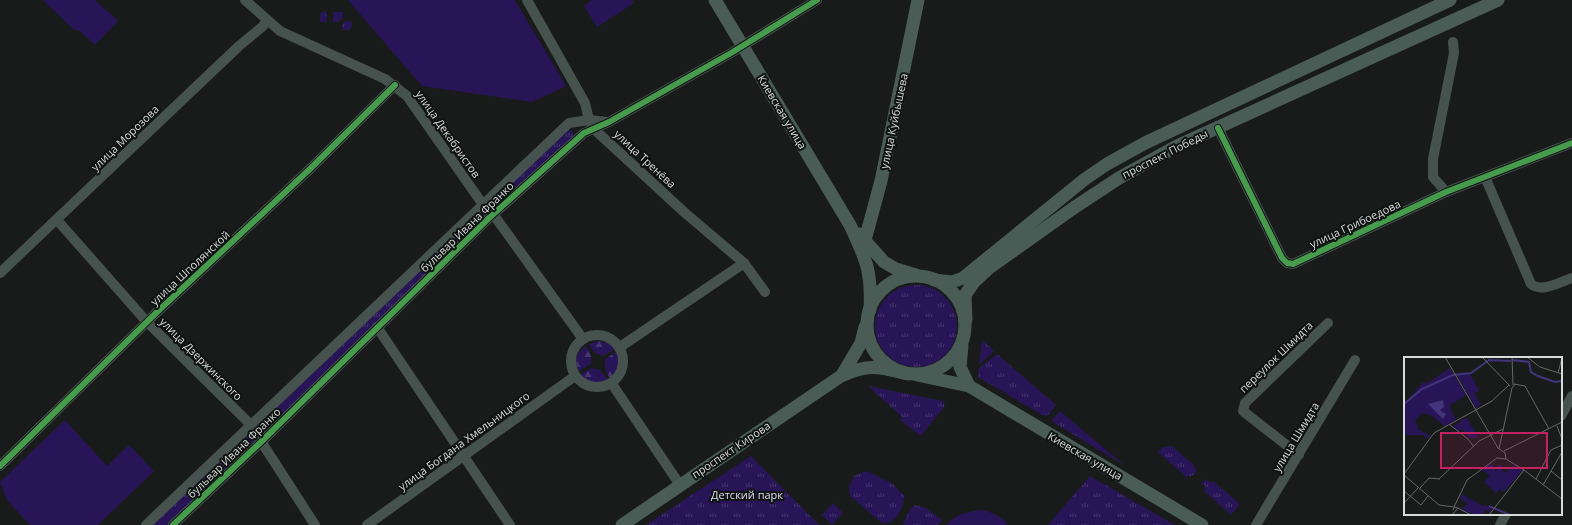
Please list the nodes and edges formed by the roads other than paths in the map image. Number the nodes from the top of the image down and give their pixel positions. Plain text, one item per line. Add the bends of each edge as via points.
1 (245, 0) edge
2 (527, 0) edge
3 (715, 0) edge
4 (817, 0) edge
5 (918, 0) edge
6 (1450, 0) edge
7 (1498, 0) edge
8 (267, 21) junction
9 (1399, 24) junction
10 (1408, 40) junction
11 (1453, 42) dead end
12 (743, 46) junction
13 (395, 86) junction
14 (591, 124) junction
15 (1218, 128) junction
16 (1572, 143) edge
17 (1485, 177) junction
18 (1446, 192) junction
19 (483, 204) junction
20 (493, 215) junction
21 (57, 220) junction
22 (850, 225) junction
23 (865, 240) junction
24 (744, 263) junction
25 (0, 273) edge
26 (928, 278) junction
27 (1572, 278) edge
28 (765, 292) dead end
29 (869, 312) junction
30 (966, 320) junction
31 (147, 322) junction
32 (1328, 323) dead end
33 (377, 327) junction
34 (583, 339) junction
35 (962, 344) junction
36 (620, 347) junction
37 (1355, 360) dead end
38 (912, 374) junction
39 (575, 376) junction
40 (841, 376) junction
41 (612, 384) junction
42 (969, 386) junction
43 (1572, 396) edge
44 (1562, 414) edge
45 (250, 426) junction
46 (261, 442) junction
47 (1299, 455) junction
48 (463, 456) junction
49 (0, 466) edge
50 (680, 485) junction
51 (1505, 515) edge
52 (146, 525) edge
53 (173, 525) edge
54 (315, 525) edge
55 (367, 525) edge
56 (510, 525) edge
57 (622, 525) edge
58 (1202, 525) edge
59 (1256, 525) edge
60 (1500, 525) edge

1 - 8 street, улица Декабристов
2 - 14 street via 585,103
3 - 12 main road, Киевская улица
4 - 12 street, бульвар Ивана Франко
5 - 23 main road, улица Куйбышева via 879,187
6 - 9 main road, проспект Победы
7 - 10 main road, проспект Победы
8 - 13 street, улица Декабристов via 280,31 385,79
8 - 21 street, улица Морозова
9 - 10 main road
9 - 26 main road, проспект Победы via 1145,143 1107,164 963,278 952,282
10 - 15 main road, проспект Победы
11 - 18 street via 1454,53 1433,176
12 - 14 street, бульвар Ивана Франко via 609,122
12 - 22 main road, Киевская улица
13 - 19 street, улица Декабристов via 407,96
13 - 31 street, улица Шполянской
14 - 19 street, бульвар Ивана Франко via 569,123
14 - 20 street, бульвар Ивана Франко
14 - 24 street, улица Тренёва via 684,212
15 - 18 street, улица Грибоедова via 1282,258 1287,263 1293,264
15 - 30 main road, проспект Победы via 1177,146 1119,178 989,268 965,295
16 - 17 street, улица Грибоедова
17 - 18 street, улица Грибоедова
17 - 27 street via 1530,284 1535,288 1544,288
19 - 20 street, улица Декабристов
19 - 45 street, бульвар Ивана Франко
20 - 33 street, бульвар Ивана Франко
20 - 34 street, улица Декабристов
21 - 25 street, улица Морозова
21 - 31 street, улица Дзержинского
22 - 23 main road, Киевская улица
22 - 29 main road, Киевская улица via 866,261 871,287
23 - 26 main road, Киевская улица via 884,262 896,269
24 - 28 street, улица Тренёва
24 - 36 street
26 - 29 main road via 912,276 895,280 878,294
26 - 30 main road via 947,288 958,298
29 - 38 main road via 867,328 873,350 888,366
29 - 40 main road via 861,343
30 - 35 main road
31 - 45 street, улица Дзержинского
31 - 49 street, улица Шполянской
32 - 47 street, переулок Шмидта via 1244,403 1243,411
33 - 46 street, бульвар Ивана Франко
33 - 48 street
34 - 36 street via 603,335 613,339
34 - 39 street via 571,355 571,366
35 - 38 main road via 944,366 928,373
35 - 42 main road via 960,367
36 - 41 street via 624,367
37 - 47 street, улица Шмидта
38 - 40 main road via 877,366 857,369
38 - 42 main road, Киевская улица
39 - 41 street via 582,383 592,387 602,388
39 - 48 street, улица Богдана Хмельницкого
40 - 50 main road, проспект Кирова
41 - 50 street
42 - 58 main road, Киевская улица
43 - 44 street
45 - 46 street, улица Дзержинского
45 - 52 street, бульвар Ивана Франко
46 - 53 street, бульвар Ивана Франко
46 - 54 street, улица Дзержинского
47 - 59 street, улица Шмидта
48 - 55 street, улица Богдана Хмельницкого
48 - 56 street
50 - 57 main road, проспект Кирова
51 - 60 street

